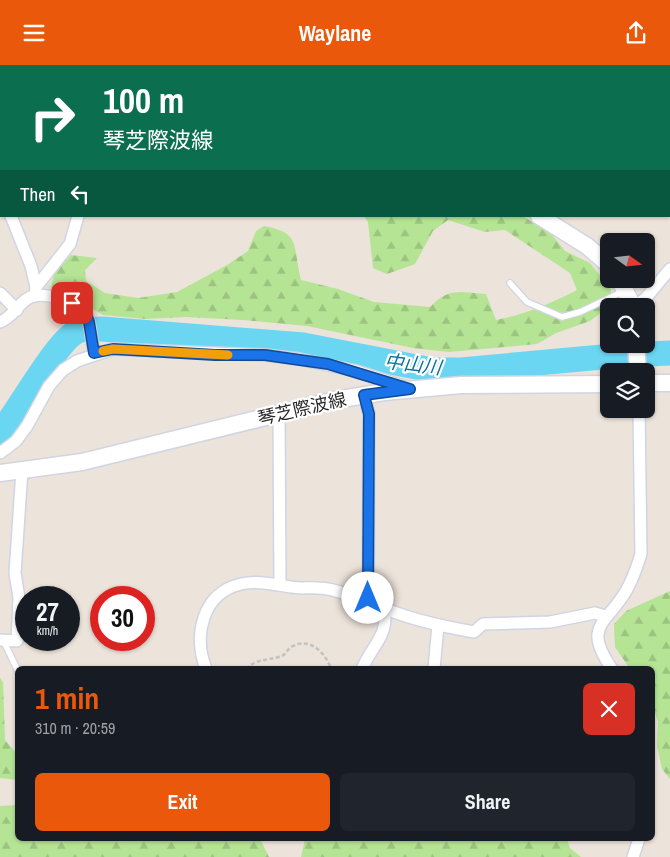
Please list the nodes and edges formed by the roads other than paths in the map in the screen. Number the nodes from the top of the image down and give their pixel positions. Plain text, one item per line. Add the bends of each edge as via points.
1 (11, 217) edge
2 (78, 217) edge
3 (542, 217) edge
4 (600, 257) edge
5 (670, 269) edge
6 (510, 283) dead end
7 (616, 288) edge
8 (35, 291) junction
9 (0, 293) edge
10 (646, 298) edge
11 (18, 310) junction
12 (0, 322) edge
13 (94, 353) junction
14 (655, 383) edge
15 (670, 383) edge
16 (600, 384) edge
17 (410, 389) junction
18 (364, 395) junction
19 (279, 414) junction
20 (639, 418) edge
21 (0, 453) edge
22 (22, 470) junction
23 (0, 473) edge
24 (280, 585) junction
25 (368, 598) junction
26 (383, 606) junction
27 (605, 616) junction
28 (438, 625) junction
29 (2, 640) edge
30 (15, 666) edge
31 (205, 666) edge
32 (364, 666) edge
33 (434, 666) edge
34 (610, 666) edge
35 (638, 841) edge
36 (633, 857) edge

1 - 8 street via 32,266
2 - 8 street via 70,244
3 - 4 main road
5 - 10 street
6 - 7 lane via 527,301 562,317 580,312
8 - 11 street
8 - 13 street via 84,309
9 - 11 street
11 - 12 street
13 - 17 street via 113,349 265,355 328,364
13 - 21 street via 63,370 46,391 28,426
14 - 15 main road
16 - 17 main road, 琴芝際波線 via 461,385
17 - 18 main road, 琴芝際波線
18 - 19 main road, 琴芝際波線
18 - 25 street via 369,414
19 - 22 main road, 琴芝際波線 via 82,462
19 - 24 street
20 - 27 street via 641,554 626,592
22 - 23 main road, 琴芝際波線
22 - 29 street via 15,573 19,598 17,641
24 - 25 street via 320,588
24 - 31 street via 239,584 214,601 200,630 199,645
25 - 26 street
26 - 28 street
26 - 32 street via 384,631
27 - 28 street via 595,613 550,622 483,624 474,633
27 - 34 street via 598,643
28 - 33 street
29 - 30 lane
35 - 36 street

